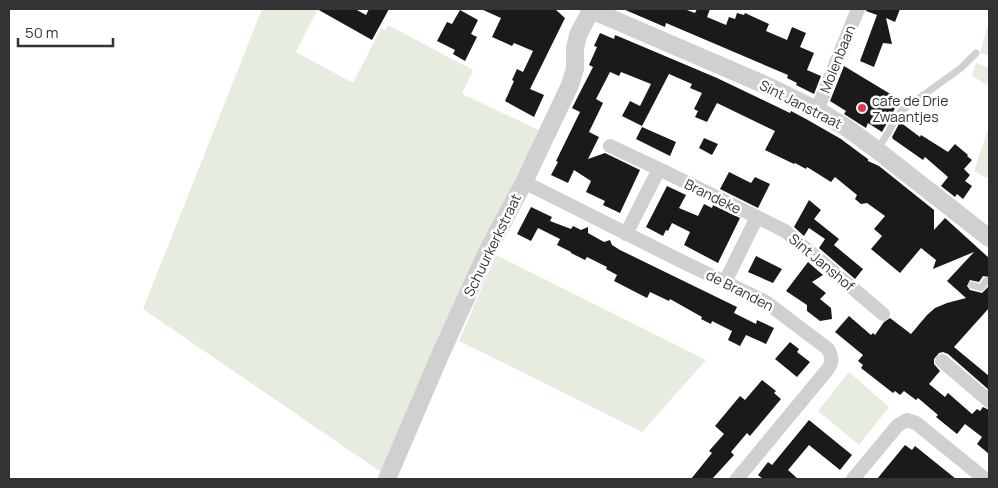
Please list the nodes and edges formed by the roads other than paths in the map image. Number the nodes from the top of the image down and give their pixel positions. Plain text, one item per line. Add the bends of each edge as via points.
1 (590, 9) edge
2 (858, 9) edge
3 (976, 53) dead end
4 (817, 110) junction
5 (610, 146) dead end
6 (877, 150) junction
7 (659, 169) junction
8 (524, 182) junction
9 (757, 217) junction
10 (626, 234) junction
11 (989, 238) edge
12 (986, 281) dead end
13 (725, 282) junction
14 (972, 285) dead end
15 (883, 314) dead end
16 (942, 361) dead end
17 (989, 401) edge
18 (386, 479) edge
19 (736, 479) edge
20 (853, 479) edge
21 (985, 479) edge

1 - 4 street, Sint Janstraat
1 - 8 street, Schuurkerkstraat via 578,35 570,86
2 - 4 street, Molenbaan
3 - 6 lane via 961,68 901,111
4 - 6 street, Sint Janstraat
5 - 7 street, Brandeke
6 - 11 street, Sint Janstraat
7 - 9 street, Brandeke
7 - 10 street
8 - 10 street, de Branden
8 - 18 street, Schuurkerkstraat via 440,353
9 - 13 street, Brandeke
9 - 15 street, Sint Janshof via 785,231
10 - 13 street, de Branden
12 - 14 lane via 980,288
13 - 19 street, de Branden via 779,310 828,349 832,356 828,369
16 - 17 street
20 - 21 street via 898,425 907,420 916,423

